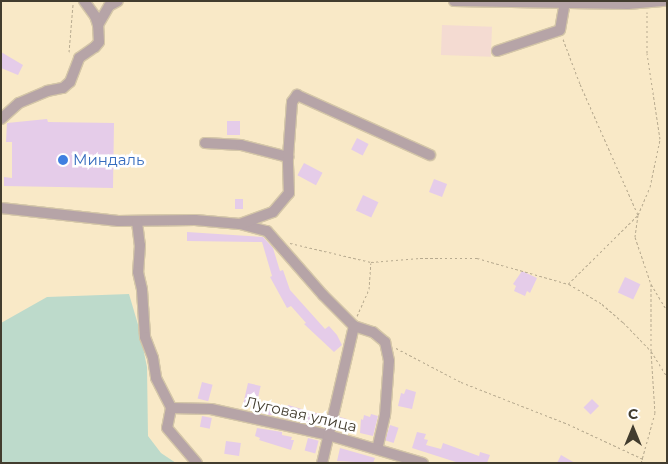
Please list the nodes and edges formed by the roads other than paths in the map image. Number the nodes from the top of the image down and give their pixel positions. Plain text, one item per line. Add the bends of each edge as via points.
1 (84, 1) edge
2 (118, 1) edge
3 (454, 1) edge
4 (665, 1) edge
5 (646, 2) edge
6 (565, 3) junction
7 (98, 25) junction
8 (497, 51) dead end
9 (1, 119) edge
10 (205, 143) dead end
11 (430, 155) dead end
12 (288, 157) junction
13 (1, 208) edge
14 (137, 222) junction
15 (240, 224) junction
16 (354, 326) junction
17 (171, 408) junction
18 (328, 434) junction
19 (377, 449) junction
20 (197, 463) edge
21 (322, 463) edge
22 (423, 463) edge

1 - 7 street
2 - 7 street via 109,6
3 - 6 street
4 - 5 street
5 - 6 street
6 - 8 street via 560,30
7 - 9 street via 99,42 79,58 70,82 63,88 19,103
10 - 12 street via 241,145
11 - 12 street via 297,95 292,102
12 - 15 street via 289,193 273,212
13 - 14 street
14 - 15 street via 195,220
14 - 17 street via 145,337 156,378
15 - 16 street via 267,231 278,240 303,273
16 - 18 street
16 - 19 street via 373,332 385,342 389,361 385,416
17 - 18 street, Луговая улица via 211,409
17 - 20 street via 167,428
18 - 19 street, Луговая улица
18 - 21 street
19 - 22 street, Луговая улица

